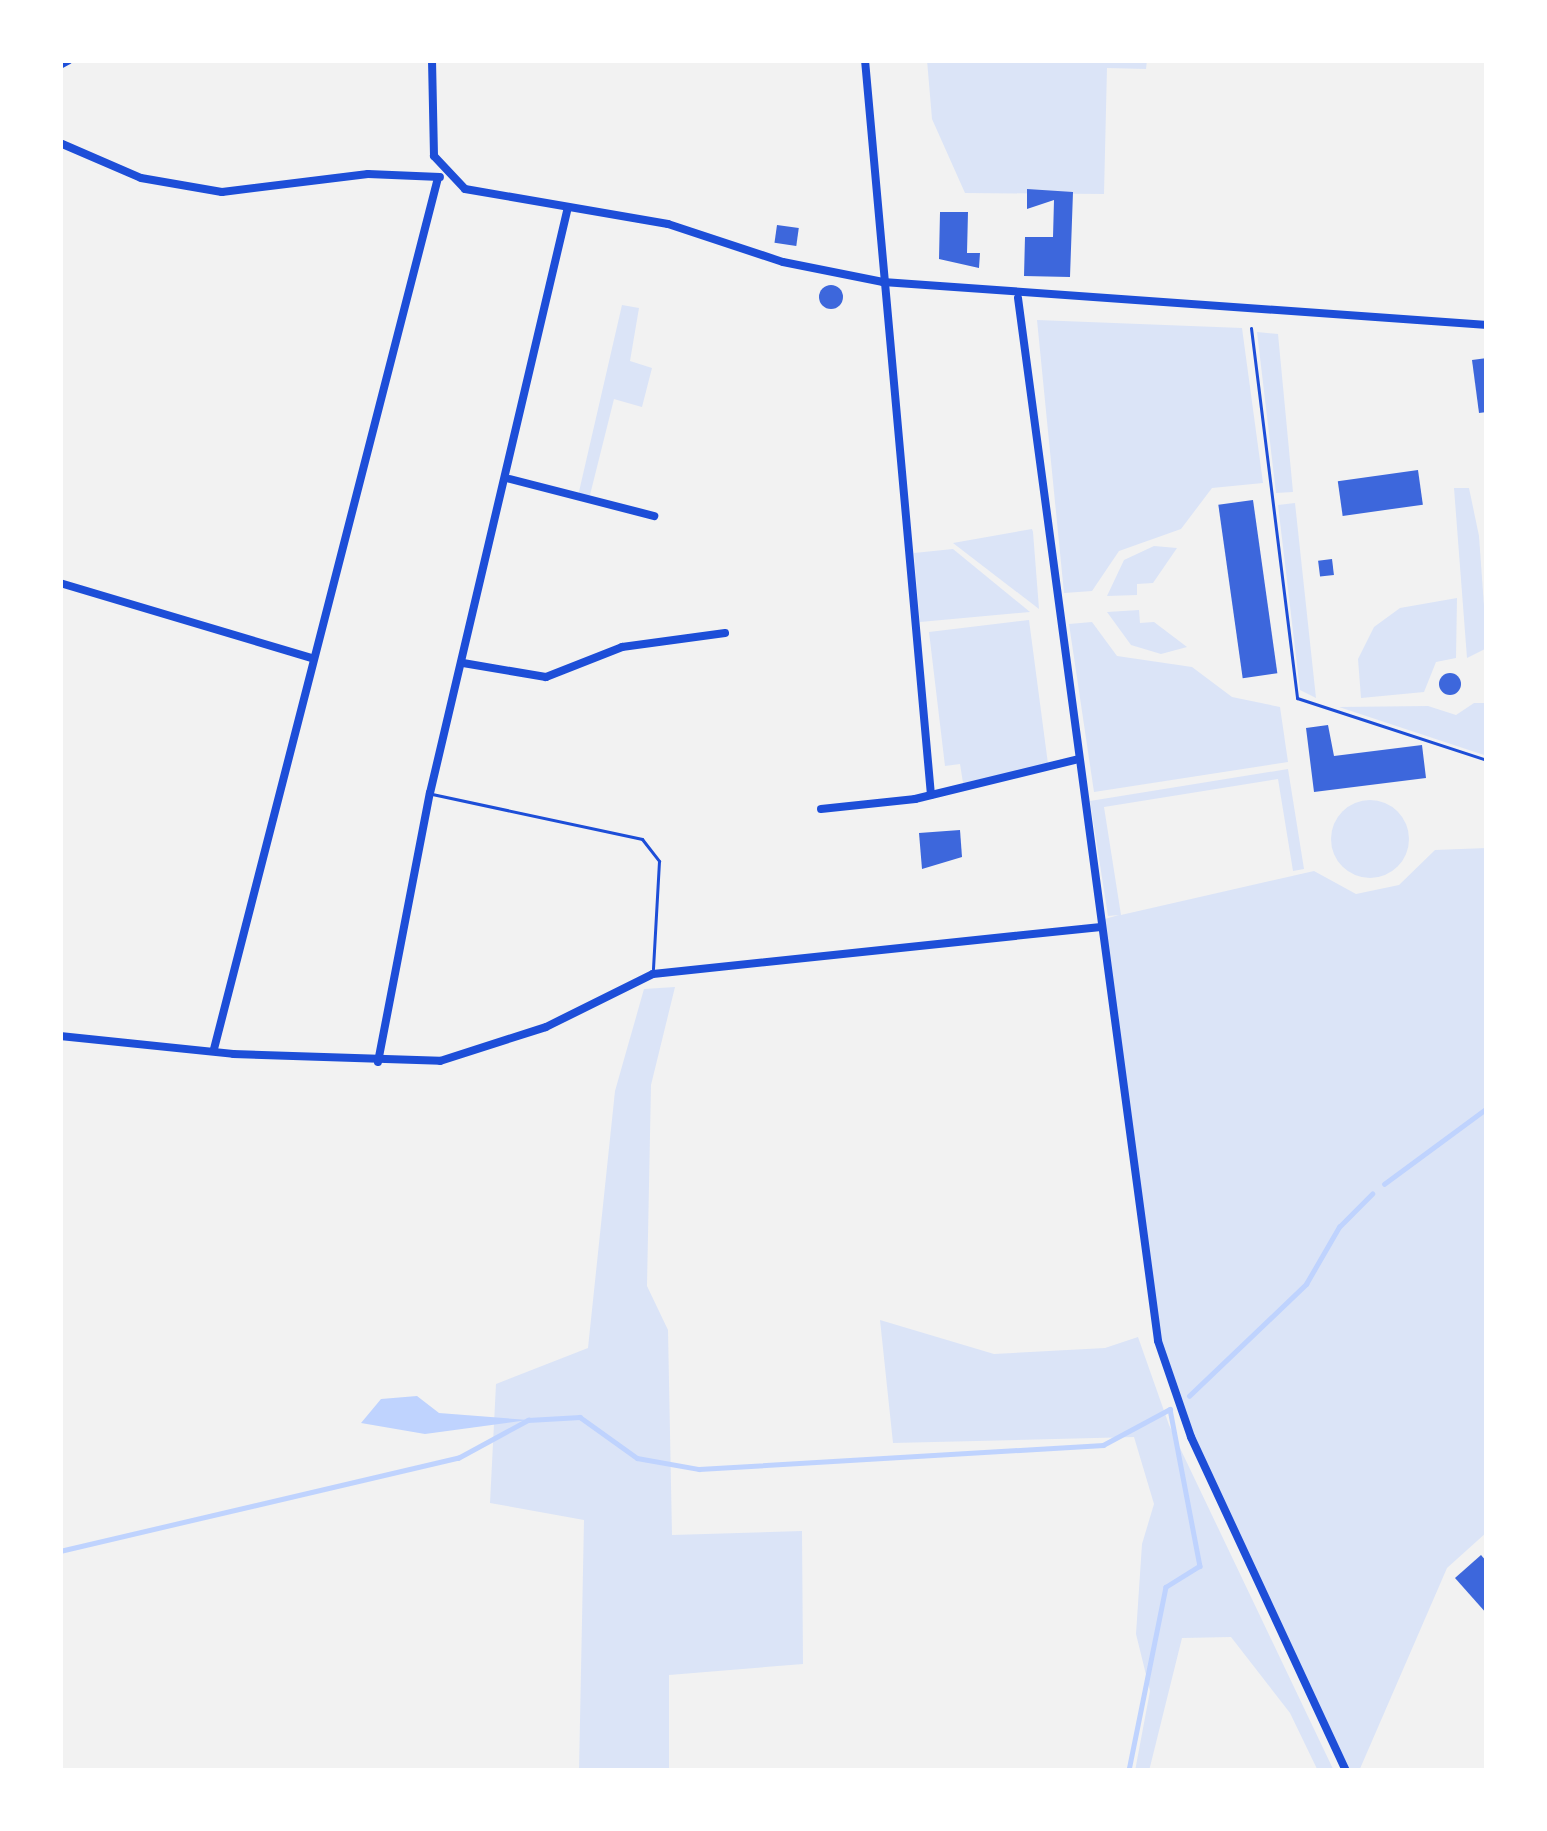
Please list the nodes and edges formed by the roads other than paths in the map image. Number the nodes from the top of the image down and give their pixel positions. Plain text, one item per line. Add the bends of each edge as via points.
1 (69, 60) edge
2 (432, 60) edge
3 (865, 60) edge
4 (60, 65) edge
5 (60, 143) edge
6 (443, 177) junction
7 (568, 207) junction
8 (884, 282) junction
9 (1018, 298) junction
10 (1487, 325) edge
11 (1252, 328) dead end
12 (510, 479) junction
13 (654, 516) dead end
14 (60, 583) edge
15 (724, 633) dead end
16 (311, 658) junction
17 (463, 664) junction
18 (1075, 760) junction
19 (1487, 760) edge
20 (430, 793) junction
21 (931, 795) junction
22 (820, 809) dead end
23 (1099, 927) junction
24 (653, 974) junction
25 (60, 1036) edge
26 (214, 1048) junction
27 (377, 1062) junction
28 (1346, 1771) edge

1 - 4 street
2 - 6 street via 431,144
3 - 8 street
5 - 6 street via 141,178 222,192 368,174
6 - 7 street via 465,190
6 - 16 street
7 - 8 street via 668,224 783,262
7 - 12 street
8 - 9 street
8 - 21 street
9 - 10 street
9 - 18 street
11 - 19 lane via 1297,698
12 - 13 street
12 - 17 street
14 - 16 street
15 - 17 street via 622,647 546,677
16 - 26 street
17 - 20 street
18 - 21 street
18 - 23 street
20 - 24 lane via 642,839 659,861
20 - 27 street
21 - 22 street
23 - 24 street
23 - 28 street via 1158,1341 1191,1437
24 - 27 street via 489,1050
25 - 26 street
26 - 27 street

